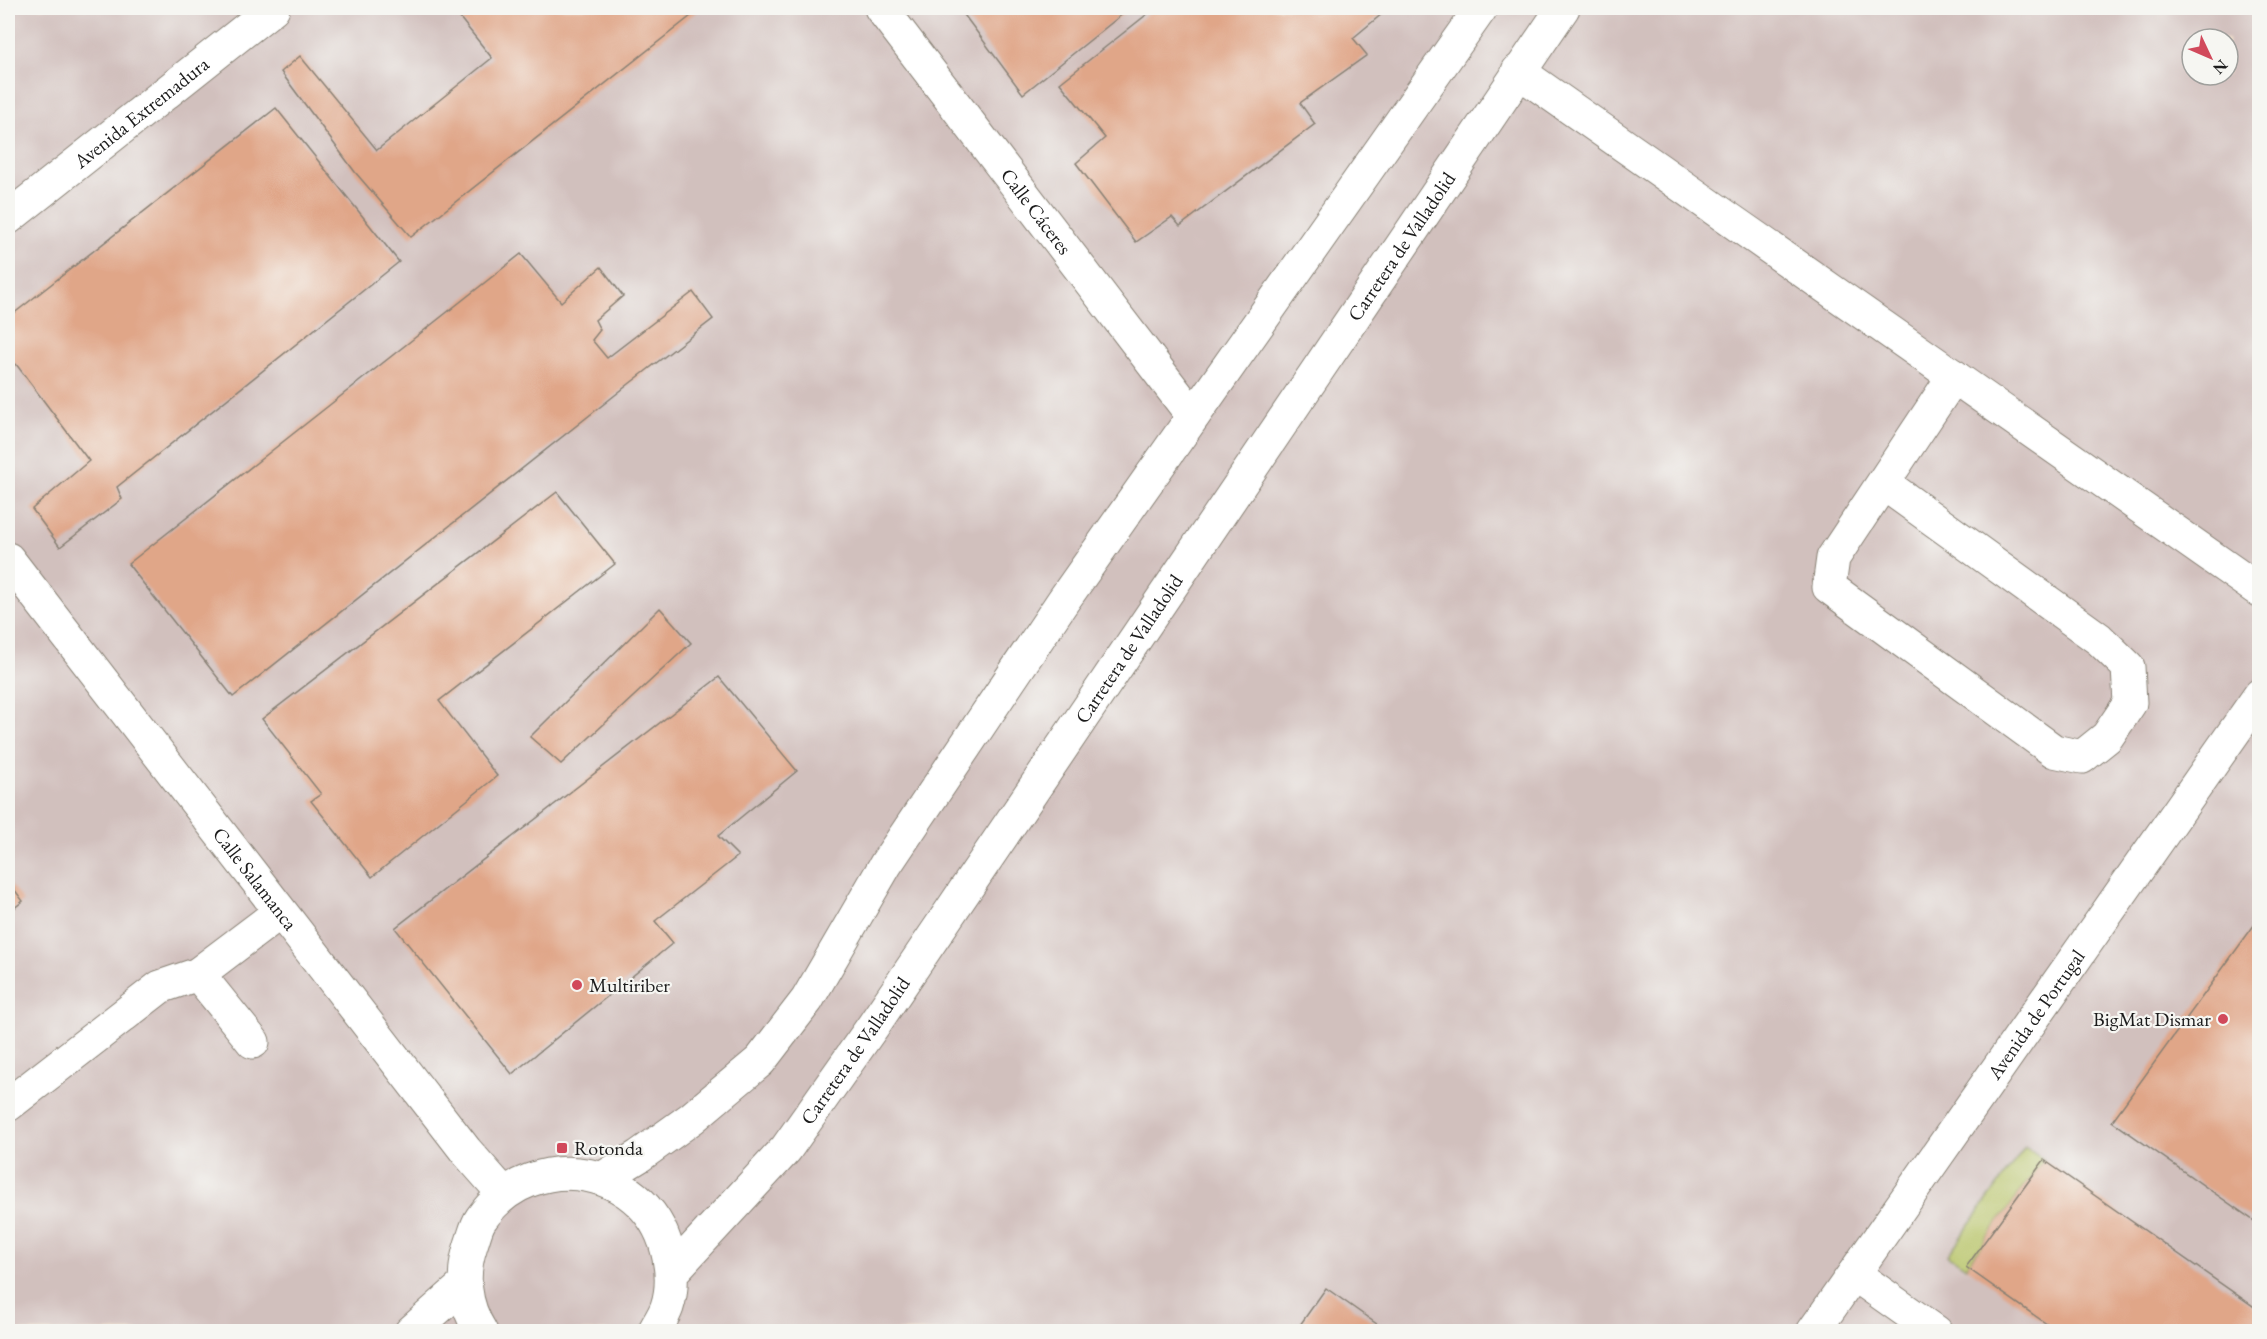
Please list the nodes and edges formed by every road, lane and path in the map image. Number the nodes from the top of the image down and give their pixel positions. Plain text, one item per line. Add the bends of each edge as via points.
1 (273, 8) edge
2 (882, 8) edge
3 (1481, 8) edge
4 (1563, 8) edge
5 (1518, 70) junction
6 (8, 218) edge
7 (1954, 376) junction
8 (1193, 416) junction
9 (1883, 483) junction
10 (8, 559) edge
11 (2259, 591) edge
12 (2259, 695) edge
13 (280, 912) junction
14 (198, 974) junction
15 (253, 1042) dead end
16 (8, 1105) edge
17 (603, 1178) junction
18 (504, 1194) junction
19 (672, 1272) junction
20 (1854, 1274) junction
21 (464, 1285) junction
22 (411, 1332) edge
23 (481, 1332) edge
24 (654, 1332) edge
25 (1813, 1332) edge
26 (1936, 1332) edge

1 - 6 main road, Avenida Extremadura
2 - 8 main road, Calle Cáceres
3 - 8 main road
4 - 5 main road, Carretera de Valladolid
5 - 7 main road
5 - 19 main road, Carretera de Valladolid via 786,1149
7 - 9 main road
7 - 11 main road
8 - 17 main road via 892,854 807,1000 760,1061 692,1118
9 - 9 main road via 1833,558 1829,587 2054,751 2082,757 2107,736 2130,703 2128,668 2099,639
10 - 13 main road, Calle Salamanca
12 - 20 main road, Avenida de Portugal
13 - 14 main road
13 - 18 main road, Calle Salamanca via 466,1151
14 - 15 main road
14 - 16 main road via 160,987
17 - 18 main road via 569,1172 535,1178
17 - 19 main road via 630,1193 652,1215 666,1242
18 - 21 main road via 480,1220 469,1251
19 - 24 main road via 667,1307
20 - 25 main road, Avenida de Portugal
20 - 26 main road
21 - 22 main road
21 - 23 main road via 472,1318

